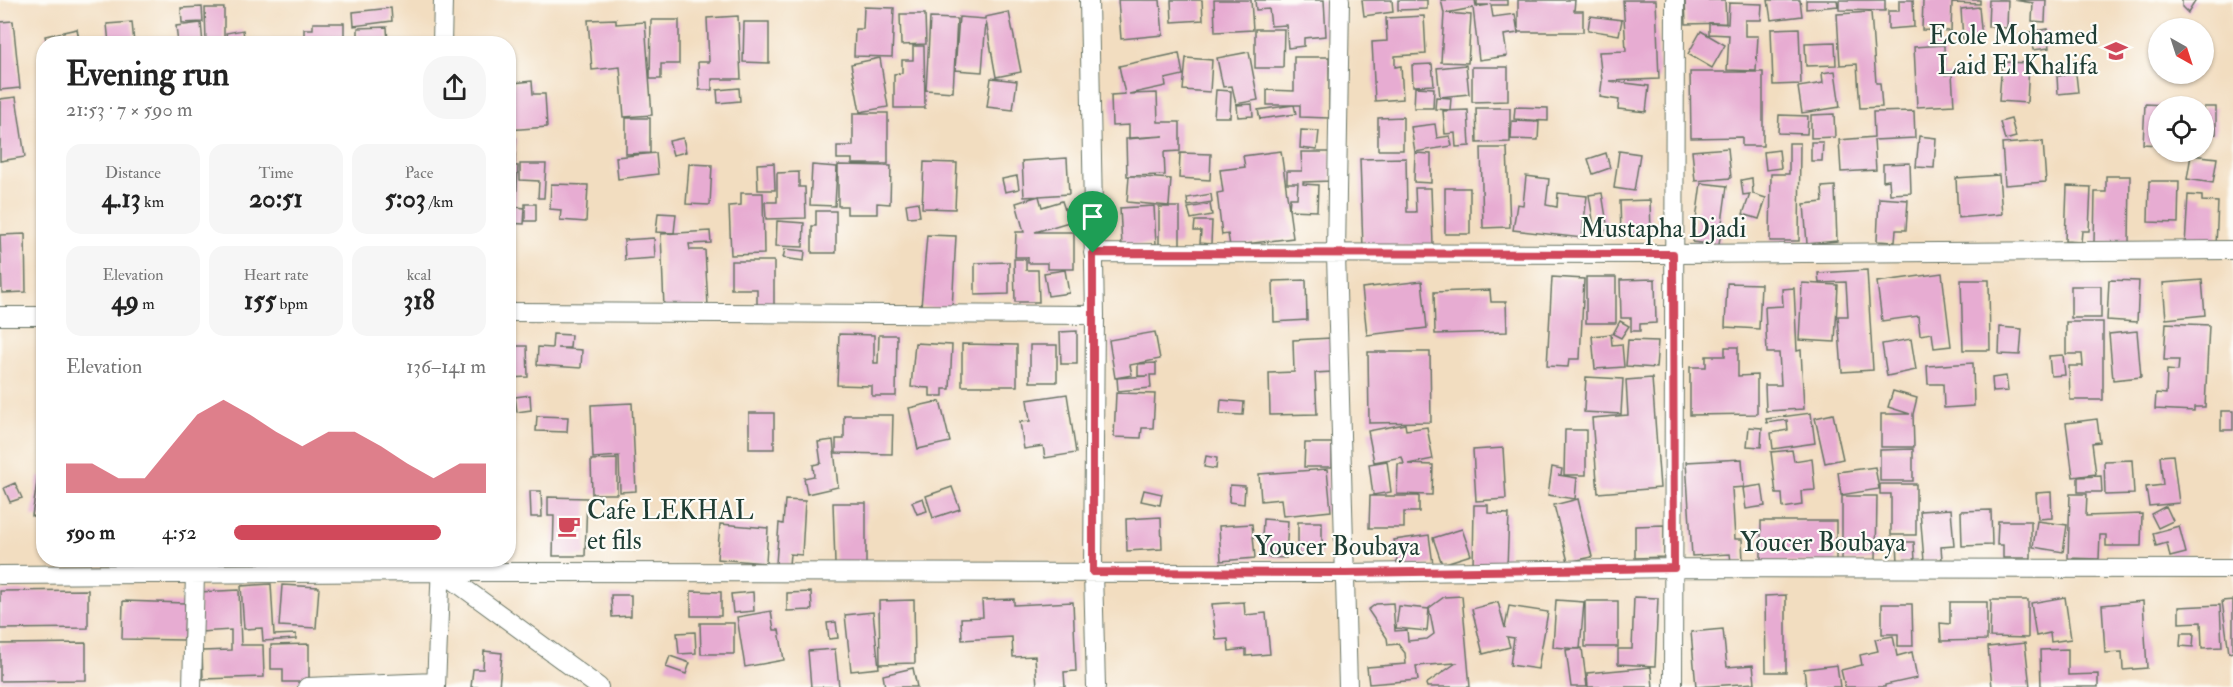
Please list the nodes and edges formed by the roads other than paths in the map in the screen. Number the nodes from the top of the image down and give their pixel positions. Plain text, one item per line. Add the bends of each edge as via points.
1 (443, 0) edge
2 (1089, 0) edge
3 (1340, 0) edge
4 (1675, 0) edge
5 (442, 36) edge
6 (2233, 250) edge
7 (1093, 253) junction
8 (1673, 254) junction
9 (1336, 255) junction
10 (516, 312) edge
11 (1095, 315) junction
12 (0, 316) edge
13 (36, 316) edge
14 (411, 567) edge
15 (442, 567) edge
16 (443, 567) edge
17 (516, 567) edge
18 (1674, 568) junction
19 (2233, 570) edge
20 (1093, 572) junction
21 (1345, 573) junction
22 (195, 574) junction
23 (0, 575) edge
24 (436, 684) edge
25 (192, 687) edge
26 (307, 687) edge
27 (599, 687) edge
28 (1096, 687) edge
29 (1348, 687) edge
30 (1673, 687) edge

1 - 5 street
2 - 7 street
3 - 9 street
4 - 8 street
6 - 8 street, Mustapha Djadi
7 - 9 street, Mustapha Djadi
7 - 11 street
8 - 9 street, Mustapha Djadi
8 - 18 street
9 - 21 street
10 - 11 street
11 - 20 street
12 - 13 street
14 - 22 street, Youcer Boubaya
15 - 24 street
16 - 27 street
17 - 20 street, Youcer Boubaya
18 - 19 street, Youcer Boubaya
18 - 21 street, Youcer Boubaya
18 - 30 street
20 - 21 street, Youcer Boubaya
20 - 28 street
21 - 29 street
22 - 23 street, Youcer Boubaya
22 - 25 street
24 - 26 street

